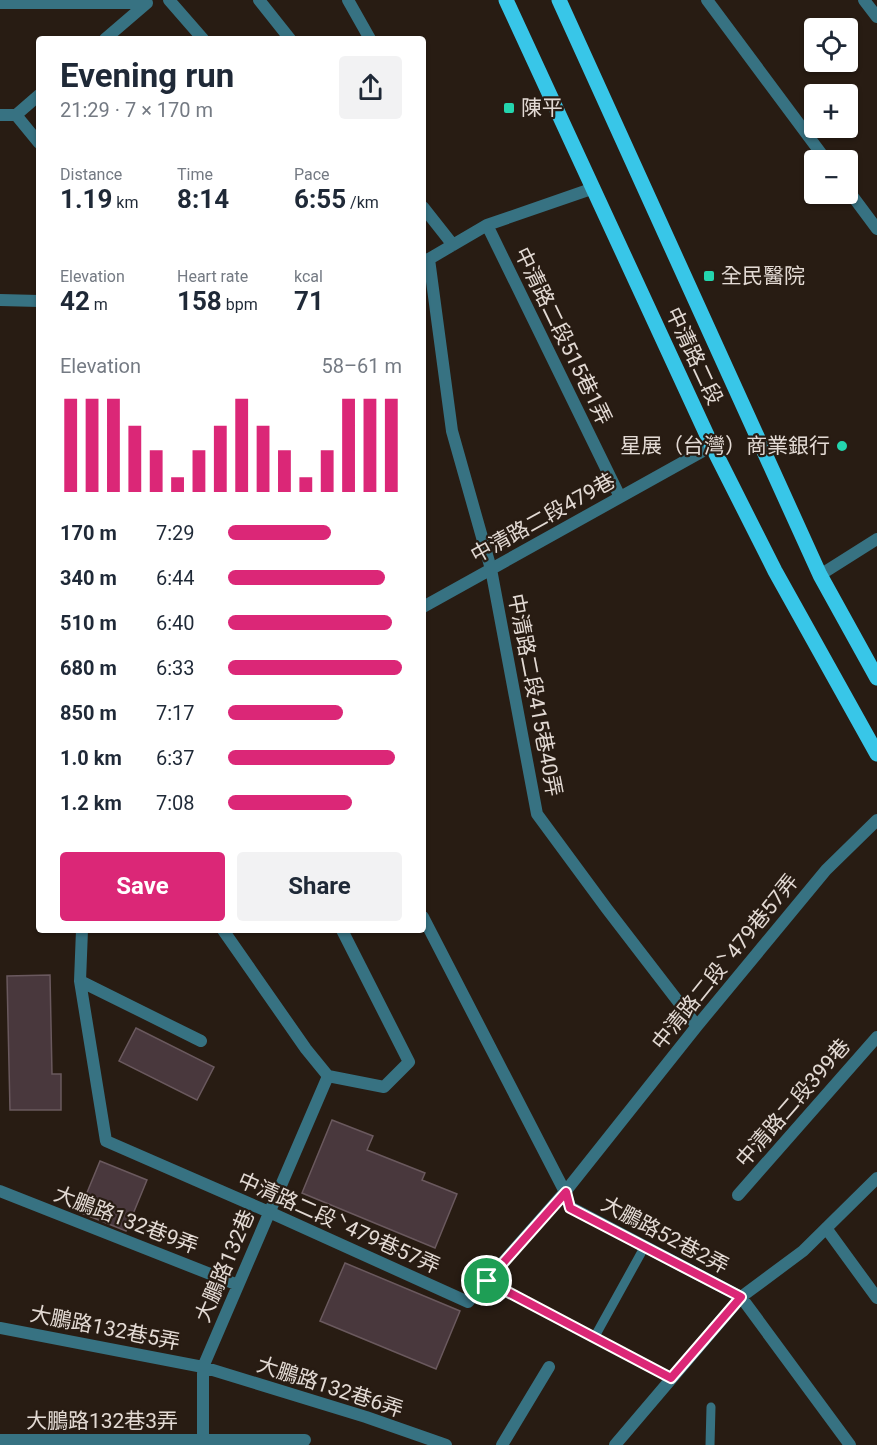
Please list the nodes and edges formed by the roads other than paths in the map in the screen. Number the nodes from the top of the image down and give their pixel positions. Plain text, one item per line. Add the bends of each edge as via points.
1 (169, 0) edge
2 (259, 0) edge
3 (348, 0) edge
4 (506, 0) edge
5 (559, 0) edge
6 (707, 0) edge
7 (864, 0) edge
8 (148, 2) edge
9 (0, 3) edge
10 (877, 17) edge
11 (108, 36) edge
12 (200, 36) edge
13 (288, 36) edge
14 (368, 36) edge
15 (36, 98) edge
16 (0, 115) edge
17 (16, 115) junction
18 (36, 139) edge
19 (819, 150) edge
20 (594, 188) junction
21 (858, 203) edge
22 (426, 211) edge
23 (487, 225) junction
24 (877, 229) edge
25 (453, 245) junction
26 (426, 260) edge
27 (0, 300) edge
28 (36, 301) edge
29 (712, 446) junction
30 (620, 497) junction
31 (877, 539) edge
32 (491, 569) junction
33 (820, 575) junction
34 (426, 605) edge
35 (877, 678) edge
36 (877, 754) edge
37 (877, 820) edge
38 (426, 923) edge
39 (82, 933) edge
40 (225, 933) edge
41 (344, 933) edge
42 (80, 981) junction
43 (697, 1026) junction
44 (877, 1037) edge
45 (201, 1041) dead end
46 (328, 1076) junction
47 (877, 1178) edge
48 (0, 1191) edge
49 (566, 1192) junction
50 (738, 1195) dead end
51 (269, 1212) junction
52 (826, 1228) junction
53 (645, 1246) junction
54 (487, 1281) junction
55 (238, 1285) junction
56 (741, 1297) junction
57 (877, 1298) edge
58 (0, 1328) edge
59 (594, 1338) junction
60 (202, 1367) junction
61 (549, 1367) dead end
62 (671, 1378) junction
63 (711, 1407) dead end
64 (0, 1440) edge
65 (305, 1440) dead end
66 (203, 1443) edge
67 (446, 1445) edge
68 (502, 1445) edge
69 (615, 1445) edge
70 (710, 1445) edge
71 (850, 1445) edge

1 - 12 street
2 - 13 street
3 - 14 street
4 - 20 main road, 中清路二段
5 - 33 main road, 中清路二段
6 - 19 street
7 - 10 street
8 - 9 street
8 - 11 street
15 - 17 street
16 - 17 street
17 - 18 street
20 - 23 street
20 - 29 main road, 中清路二段
21 - 24 street
22 - 25 street
23 - 25 street
23 - 30 street, 中清路二段515巷1弄
25 - 26 street
26 - 32 street, 中清路二段415巷40弄 via 452,431
27 - 28 street
29 - 30 street, 中清路二段479巷
29 - 36 main road, 中清路二段 via 775,571
30 - 32 street, 中清路二段479巷
31 - 33 street
32 - 34 street, 中清路二段479巷
32 - 43 street, 中清路二段415巷40弄 via 537,814
33 - 35 main road, 中清路二段
37 - 43 street, 中清路二段ˋ479巷57弄 via 826,870
38 - 49 street, 大鵬路52巷2弄
39 - 42 street, 中清路二段ˋ479巷57弄
40 - 46 street
41 - 46 street via 409,1062 384,1087
42 - 45 street
42 - 51 street, 中清路二段ˋ479巷57弄 via 106,1141
43 - 49 street, 中清路二段ˋ479巷57弄
44 - 50 street, 中清路二段399巷
46 - 51 street, 大鵬路132巷
47 - 52 street
48 - 55 street, 大鵬路132巷9弄
49 - 53 street, 大鵬路52巷2弄 via 570,1208
49 - 54 street, 中清路二段ˋ479巷57弄
51 - 54 street, 中清路二段ˋ479巷57弄 via 468,1302
51 - 55 street, 大鵬路132巷
52 - 56 street via 803,1251
52 - 57 street
53 - 56 street, 大鵬路52巷2弄
53 - 59 lane
54 - 59 lane
55 - 60 street, 大鵬路132巷
56 - 62 street
56 - 71 street, 大鵬路52巷2弄
58 - 60 street, 大鵬路132巷5弄
59 - 62 lane
60 - 66 street, 大鵬路132巷
60 - 67 street, 大鵬路132巷6弄
61 - 68 street
62 - 69 street
63 - 70 lane
64 - 66 street, 大鵬路132巷3弄
65 - 66 street, 大鵬路132巷3弄

